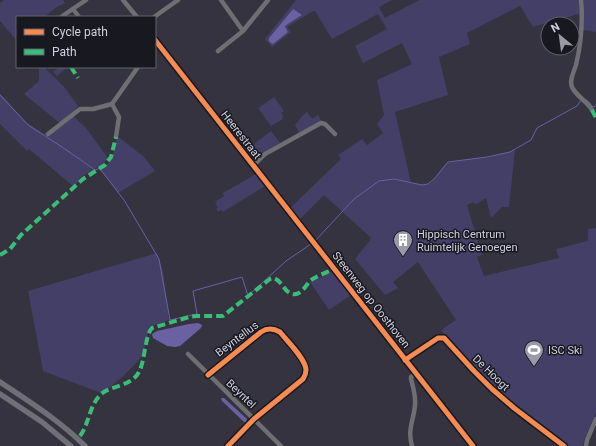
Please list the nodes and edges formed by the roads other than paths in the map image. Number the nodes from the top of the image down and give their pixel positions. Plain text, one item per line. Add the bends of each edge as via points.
1 (86, 0) edge
2 (123, 0) edge
3 (178, 0) edge
4 (221, 0) edge
5 (268, 0) edge
6 (581, 0) edge
7 (73, 9) junction
8 (62, 16) edge
9 (78, 16) edge
10 (136, 16) edge
11 (155, 16) edge
12 (243, 31) junction
13 (156, 43) edge
14 (218, 51) dead end
15 (137, 68) edge
16 (112, 104) junction
17 (592, 110) dead end
18 (48, 134) dead end
19 (334, 134) dead end
20 (116, 137) dead end
21 (253, 166) junction
22 (312, 241) joint
23 (188, 354) dead end
24 (405, 360) junction
25 (416, 373) junction
26 (208, 374) junction
27 (0, 382) edge
28 (0, 394) edge
29 (254, 419) junction
30 (596, 419) edge
31 (71, 446) edge
32 (85, 446) edge
33 (228, 446) edge
34 (281, 446) edge
35 (412, 446) edge
36 (473, 446) edge
37 (564, 446) edge
38 (586, 446) edge

1 - 7 street
2 - 10 street
3 - 11 street
4 - 12 street
5 - 12 street
6 - 17 street via 582,24 571,83 574,91
7 - 8 street
7 - 9 street
12 - 14 street
13 - 21 street, Heerestraat
15 - 16 street
16 - 18 street via 93,109 80,109
16 - 20 street via 119,117
19 - 21 street via 325,124 321,124 265,154
21 - 22 street, Heerestraat
22 - 24 street, Steenweg op Oosthoven
23 - 26 street, Beyntel
24 - 25 street, Steenweg op Oosthoven
24 - 37 street, De Hoogt via 438,338 444,338 492,389
25 - 35 street via 411,377 415,404 409,428
25 - 36 street, Steenweg op Oosthoven
26 - 29 street, Beyntel
26 - 29 street, Beyntellus via 263,330 272,329 280,332 304,362 305,374 301,381
27 - 32 main road via 48,413
28 - 31 main road via 42,422
29 - 33 street
29 - 34 street, Beyntel
30 - 38 street

